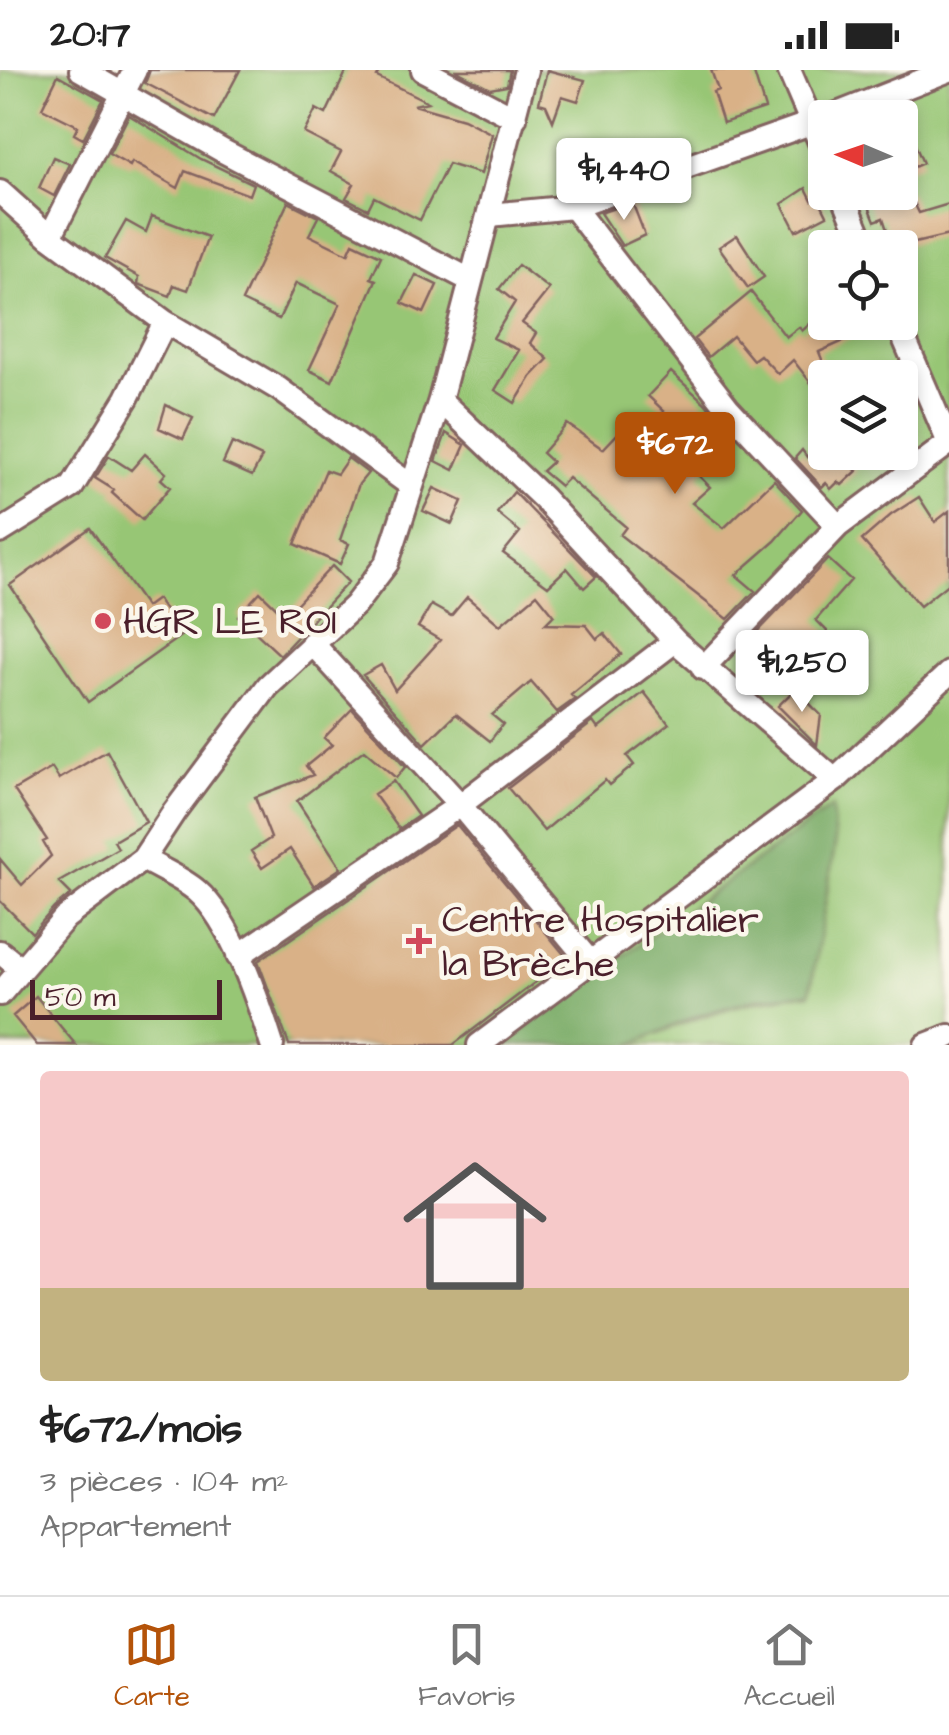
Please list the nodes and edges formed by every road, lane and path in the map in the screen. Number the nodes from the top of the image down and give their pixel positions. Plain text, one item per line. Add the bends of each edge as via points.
1 (81, 70) edge
2 (135, 70) edge
3 (422, 70) edge
4 (526, 70) edge
5 (789, 70) edge
6 (949, 70) edge
7 (123, 94) junction
8 (808, 100) edge
9 (872, 100) edge
10 (515, 118) junction
11 (808, 125) edge
12 (0, 192) edge
13 (573, 207) junction
14 (490, 215) junction
15 (50, 237) junction
16 (470, 280) junction
17 (165, 322) junction
18 (905, 340) edge
19 (440, 400) junction
20 (410, 485) junction
21 (838, 526) junction
22 (0, 532) edge
23 (675, 641) junction
24 (312, 643) junction
25 (703, 668) junction
26 (949, 673) edge
27 (835, 780) junction
28 (460, 805) junction
29 (143, 859) junction
30 (0, 952) edge
31 (238, 956) junction
32 (590, 962) junction
33 (21, 970) junction
34 (0, 994) edge
35 (949, 1036) edge
36 (272, 1045) edge
37 (478, 1045) edge
38 (926, 1045) edge

1 - 7 street
2 - 7 street
3 - 10 street
4 - 10 street
5 - 8 street
6 - 9 street
7 - 15 street
7 - 16 street
10 - 14 street
11 - 13 street
12 - 15 street
13 - 14 street
13 - 21 street via 728,408
14 - 16 street
15 - 17 street
16 - 19 street
17 - 20 street via 279,388
17 - 22 street via 72,487
18 - 21 street via 949,443
19 - 20 street
19 - 23 street
20 - 24 street via 387,563 355,605
21 - 25 street
23 - 25 street
23 - 28 street
24 - 28 street
24 - 29 street via 268,686
25 - 27 street
26 - 27 street
27 - 32 street
28 - 31 street
28 - 32 street
29 - 31 street via 196,890
29 - 33 street via 65,918
30 - 33 street
31 - 36 street
32 - 37 street
33 - 34 street
35 - 38 street

